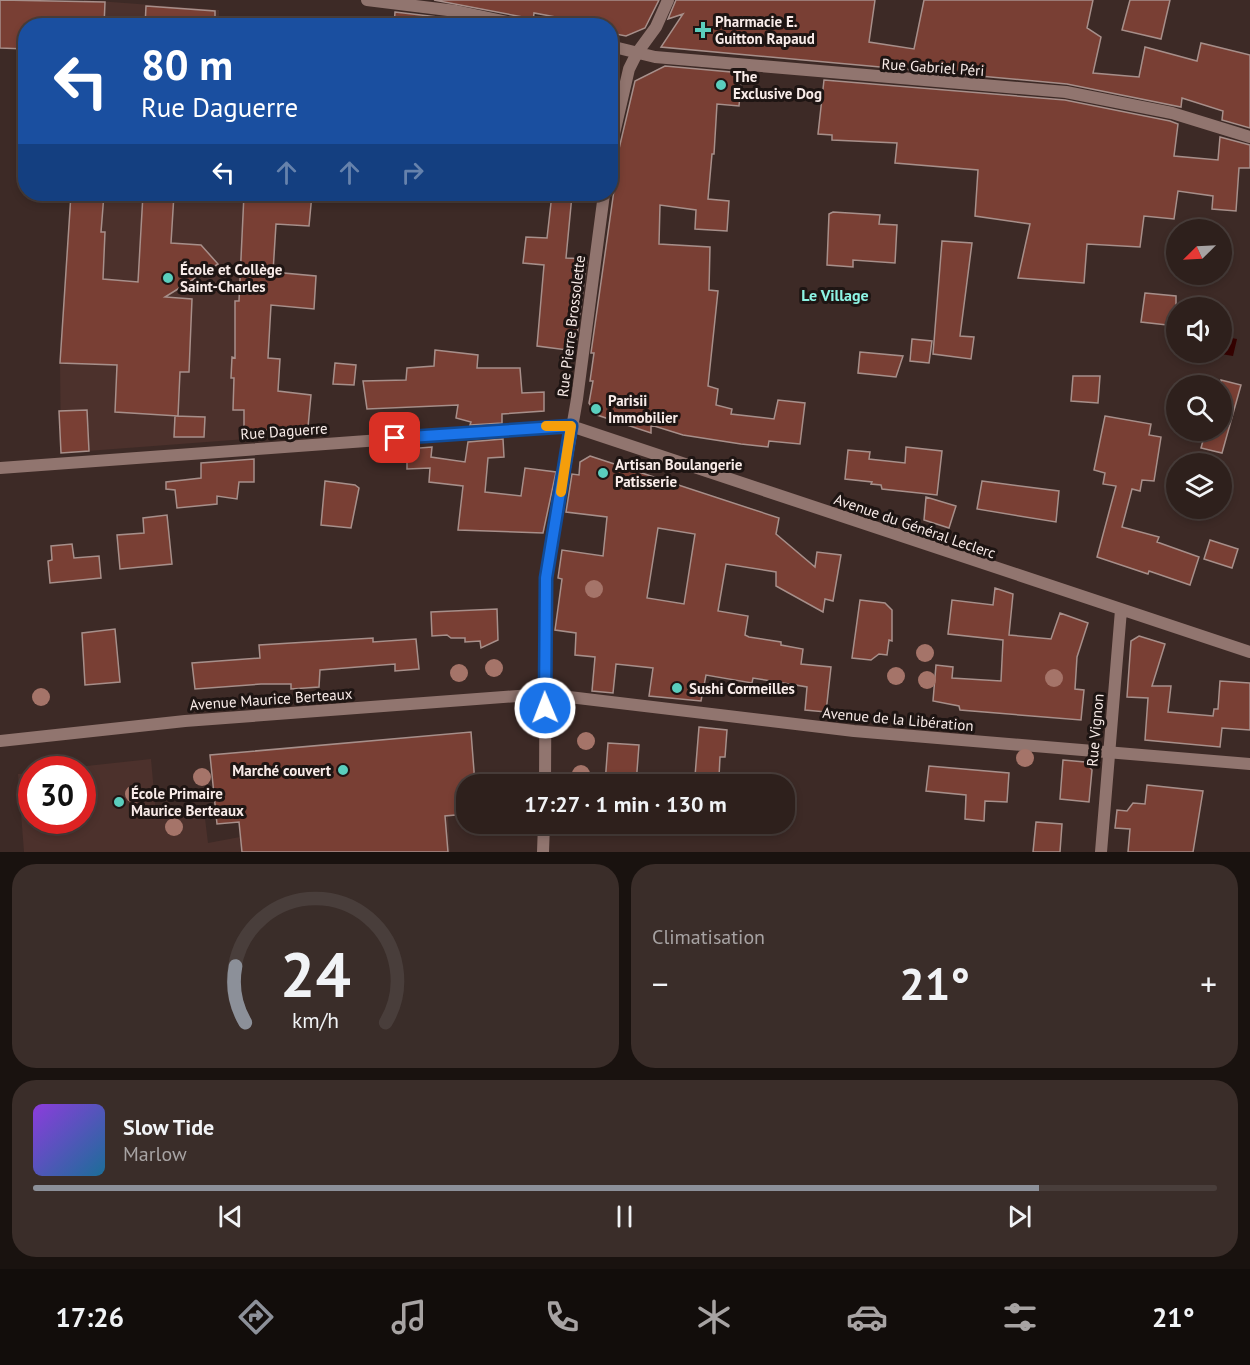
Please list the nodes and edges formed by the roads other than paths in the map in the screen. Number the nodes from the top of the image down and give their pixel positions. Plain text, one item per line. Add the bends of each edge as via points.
1 (367, 0) edge
2 (668, 0) edge
3 (489, 18) edge
4 (618, 48) edge
5 (637, 53) junction
6 (618, 118) edge
7 (1250, 137) edge
8 (603, 201) edge
9 (571, 426) junction
10 (0, 468) edge
11 (1121, 610) junction
12 (1250, 652) edge
13 (544, 694) junction
14 (0, 741) edge
15 (1109, 752) junction
16 (1250, 764) edge
17 (545, 774) edge
18 (544, 834) edge
19 (543, 852) edge
20 (1101, 852) edge

1 - 3 street
2 - 5 street via 656,27
4 - 5 street, Rue Gabriel Péri
5 - 6 street
5 - 7 street, Rue Gabriel Péri via 743,66 1066,92 1172,113
8 - 9 street, Rue Pierre Brossolette
9 - 10 street, Rue Daguerre
9 - 11 street, Avenue du Général Leclerc
9 - 13 street, Rue Pierre Brossolette via 546,578
11 - 12 street, Avenue du Général Leclerc
11 - 15 street, Rue Vignon
13 - 14 street, Avenue Maurice Berteaux via 185,721
13 - 15 street, Avenue de la Libération via 854,731
13 - 17 street, Rue Pierre Brossolette
15 - 16 street, Avenue de la Libération
15 - 20 street, Rue Vignon
18 - 19 street

